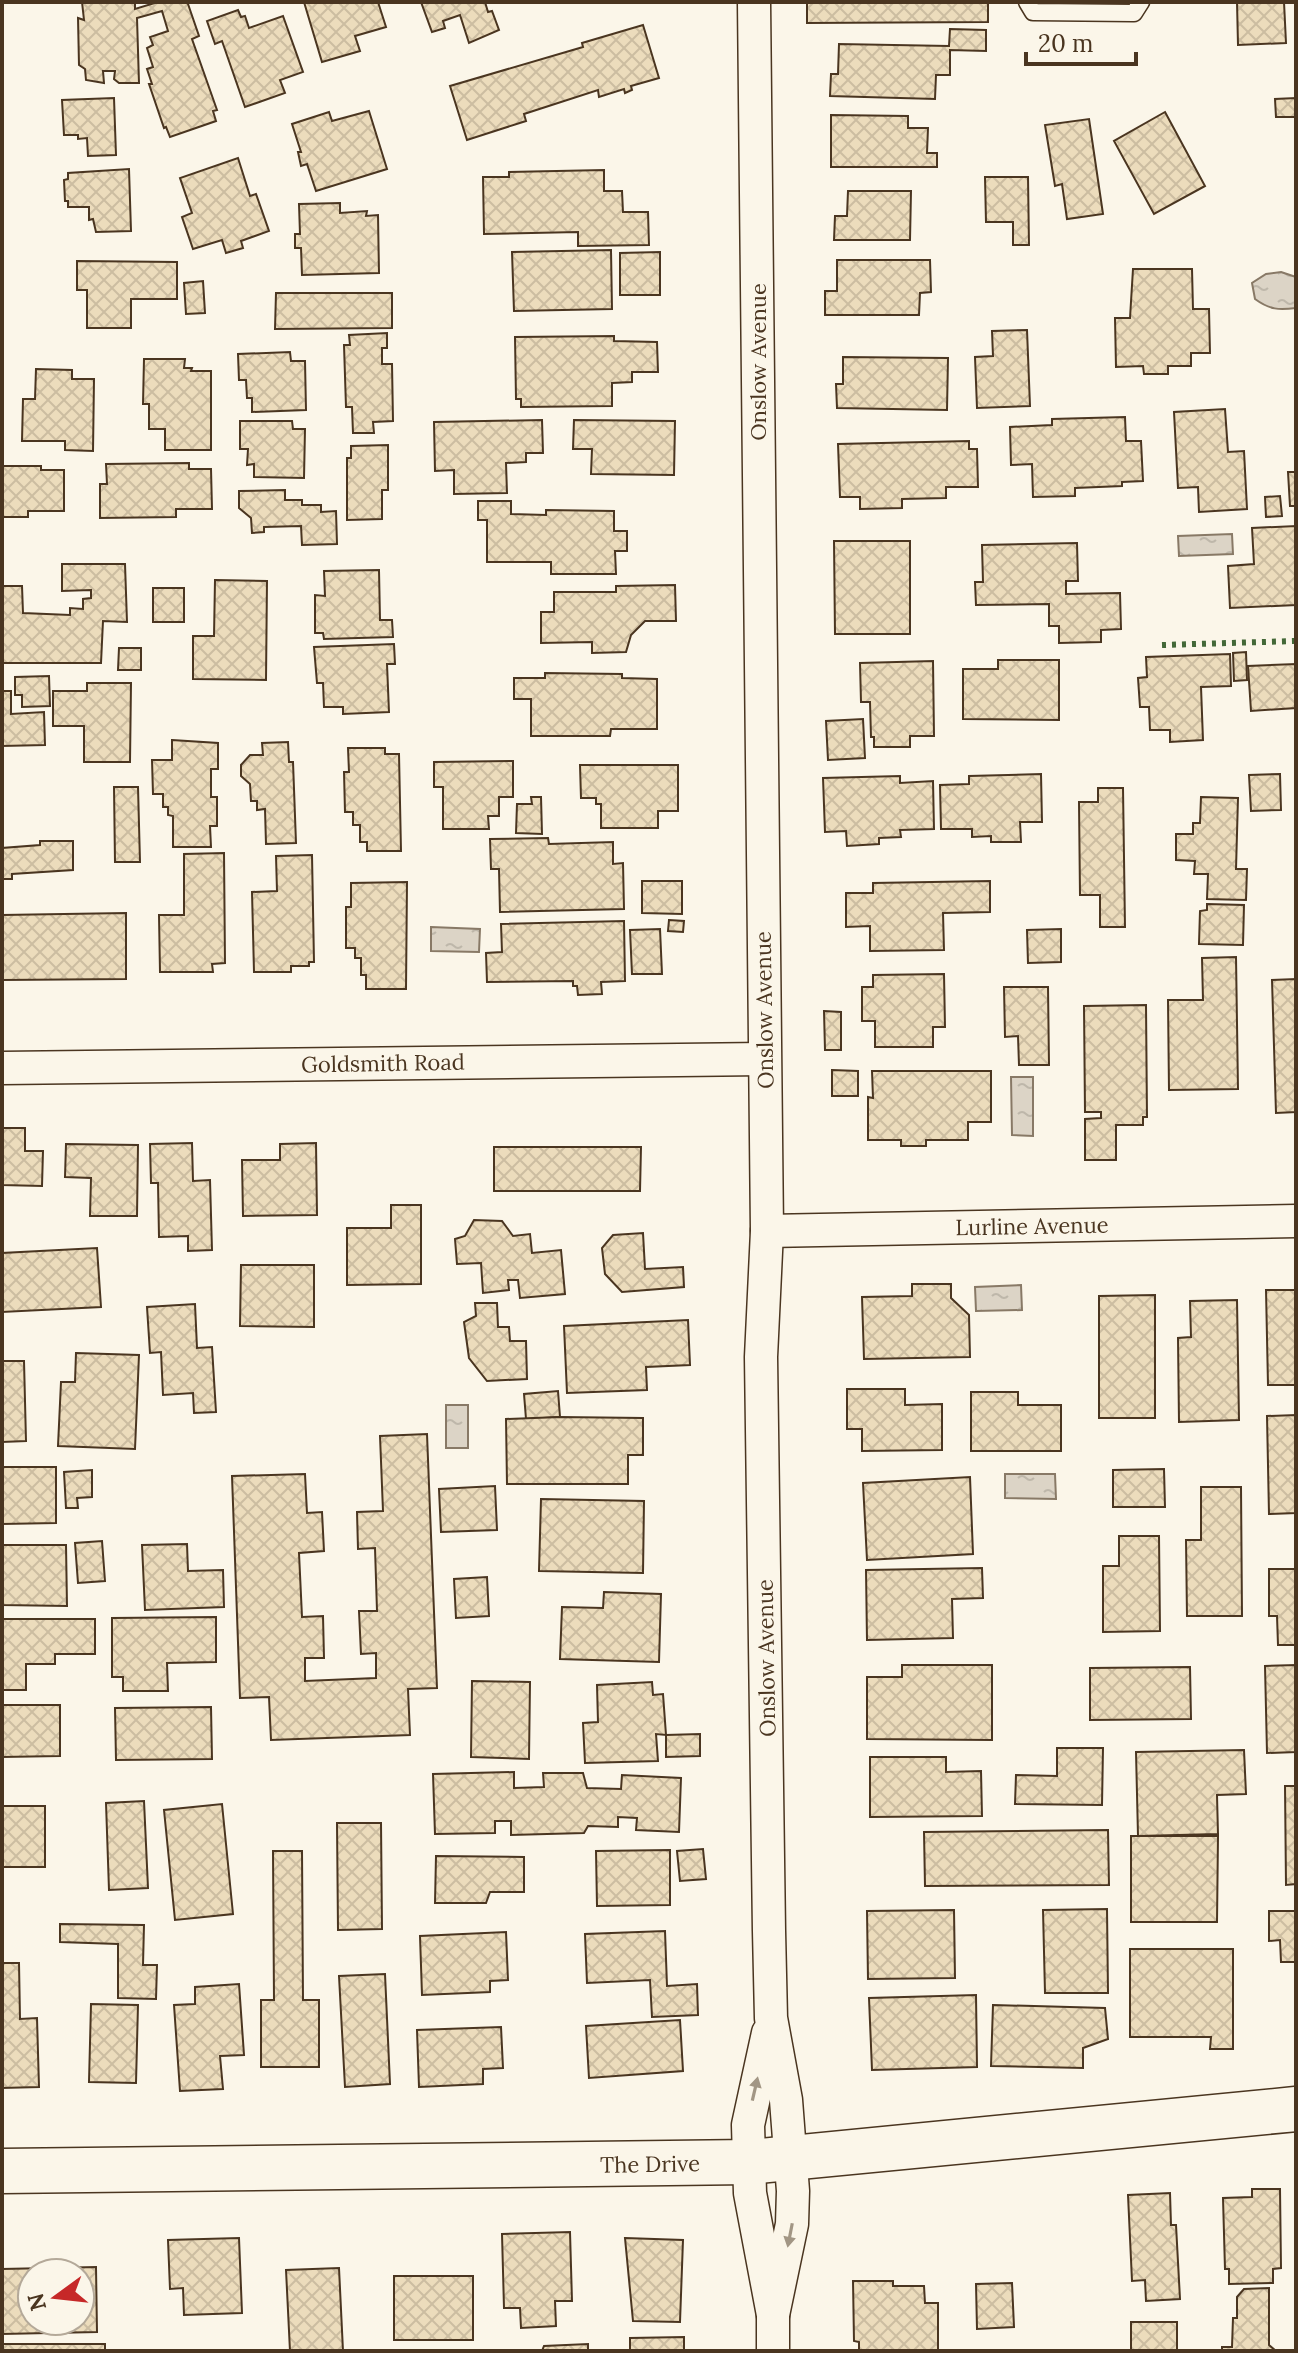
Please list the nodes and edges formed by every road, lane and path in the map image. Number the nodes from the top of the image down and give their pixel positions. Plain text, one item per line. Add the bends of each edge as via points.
1 (754, 2) edge
2 (1027, 2) edge
3 (1141, 2) edge
4 (764, 1059) junction
5 (2, 1068) edge
6 (1296, 1221) edge
7 (767, 1231) junction
8 (1296, 2109) edge
9 (769, 2160) junction
10 (2, 2171) edge
11 (773, 2315) junction
12 (773, 2351) edge

1 - 4 street, Onslow Avenue
2 - 3 lane via 1033,12 1134,13
4 - 5 street, Goldsmith Road
4 - 7 street, Onslow Avenue
6 - 7 street, Lurline Avenue
7 - 9 street, Onslow Avenue via 761,1357 771,2018 786,2100
8 - 9 main road, The Drive
9 - 10 main road, The Drive
9 -> 11 street, Onslow Avenue via 792,2224
9 - 11 street, Onslow Avenue via 750,2193
11 - 12 street, Onslow Avenue

